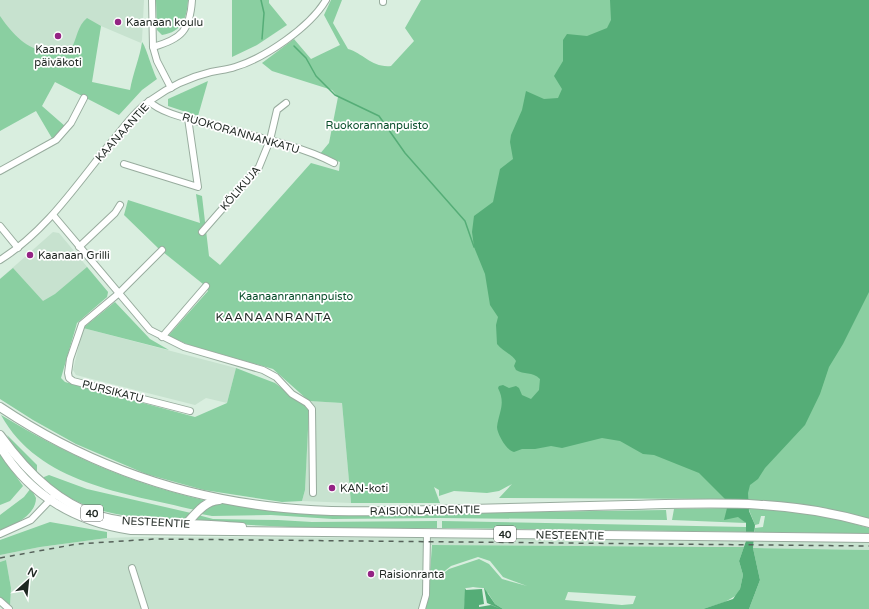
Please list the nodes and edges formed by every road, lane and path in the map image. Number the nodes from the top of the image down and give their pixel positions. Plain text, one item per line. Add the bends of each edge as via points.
1 (152, 0) edge
2 (192, 0) edge
3 (326, 0) edge
4 (153, 47) junction
5 (171, 88) junction
6 (84, 98) dead end
7 (149, 101) junction
8 (286, 103) dead end
9 (188, 118) junction
10 (270, 140) junction
11 (124, 164) dead end
12 (334, 164) dead end
13 (0, 171) edge
14 (120, 205) dead end
15 (52, 215) junction
16 (0, 226) edge
17 (202, 232) dead end
18 (79, 247) junction
19 (18, 248) junction
20 (162, 250) dead end
21 (0, 260) edge
22 (206, 286) dead end
23 (118, 294) junction
24 (162, 337) junction
25 (0, 407) edge
26 (190, 411) dead end
27 (0, 435) edge
28 (0, 446) edge
29 (313, 493) dead end
30 (52, 497) junction
31 (224, 500) junction
32 (867, 522) edge
33 (186, 524) junction
34 (270, 531) junction
35 (179, 532) junction
36 (427, 533) junction
37 (0, 534) edge
38 (869, 538) edge
39 (132, 568) dead end
40 (0, 601) edge
41 (9, 609) edge
42 (145, 609) edge
43 (422, 609) edge

1 - 4 street
2 - 4 street via 186,29 178,36
3 - 5 street, KAANAANTIE via 308,23 266,53 234,68 199,75
4 - 5 street
5 - 7 street, KAANAANTIE
6 - 13 street via 71,123 56,140
7 - 9 street, RUOKORANNANKATU via 153,106
7 - 15 street, KAANAANTIE
8 - 10 street, KÖLIKUJA via 277,110
9 - 10 street, RUOKORANNANKATU
9 - 11 street via 198,188
10 - 12 street, RUOKORANNANKATU
10 - 17 street, KÖLIKUJA via 259,167
14 - 18 street via 115,213
15 - 18 street
15 - 19 street, KAANAANTIE
16 - 19 street
18 - 23 street
19 - 21 street, KAANAANTIE
20 - 23 street
22 - 24 street
23 - 24 street via 146,326
23 - 26 street, PURSIKATU via 78,329 70,359 69,378
24 - 29 street via 184,347 262,370 276,377 292,394 307,403 312,409
25 - 31 main road, RAISIONLAHDENTIE via 69,448 110,466 168,486
27 - 30 main road, 40
28 - 30 main road, 40 via 26,481
30 - 33 main road, NESTEENTIE / 40 via 112,519
30 - 35 main road, NESTEENTIE / 40 via 78,516 107,526
30 - 37 street via 31,520
31 - 32 main road, RAISIONLAHDENTIE via 285,508 367,511 748,503 825,511
31 - 33 main road via 205,505
33 - 34 main road, NESTEENTIE / 40
33 - 35 main road
34 - 35 main road, NESTEENTIE / 40
34 - 36 main road, NESTEENTIE / 40
36 - 38 main road, NESTEENTIE / 40
36 - 43 street via 426,595
39 - 42 street
40 - 41 street

